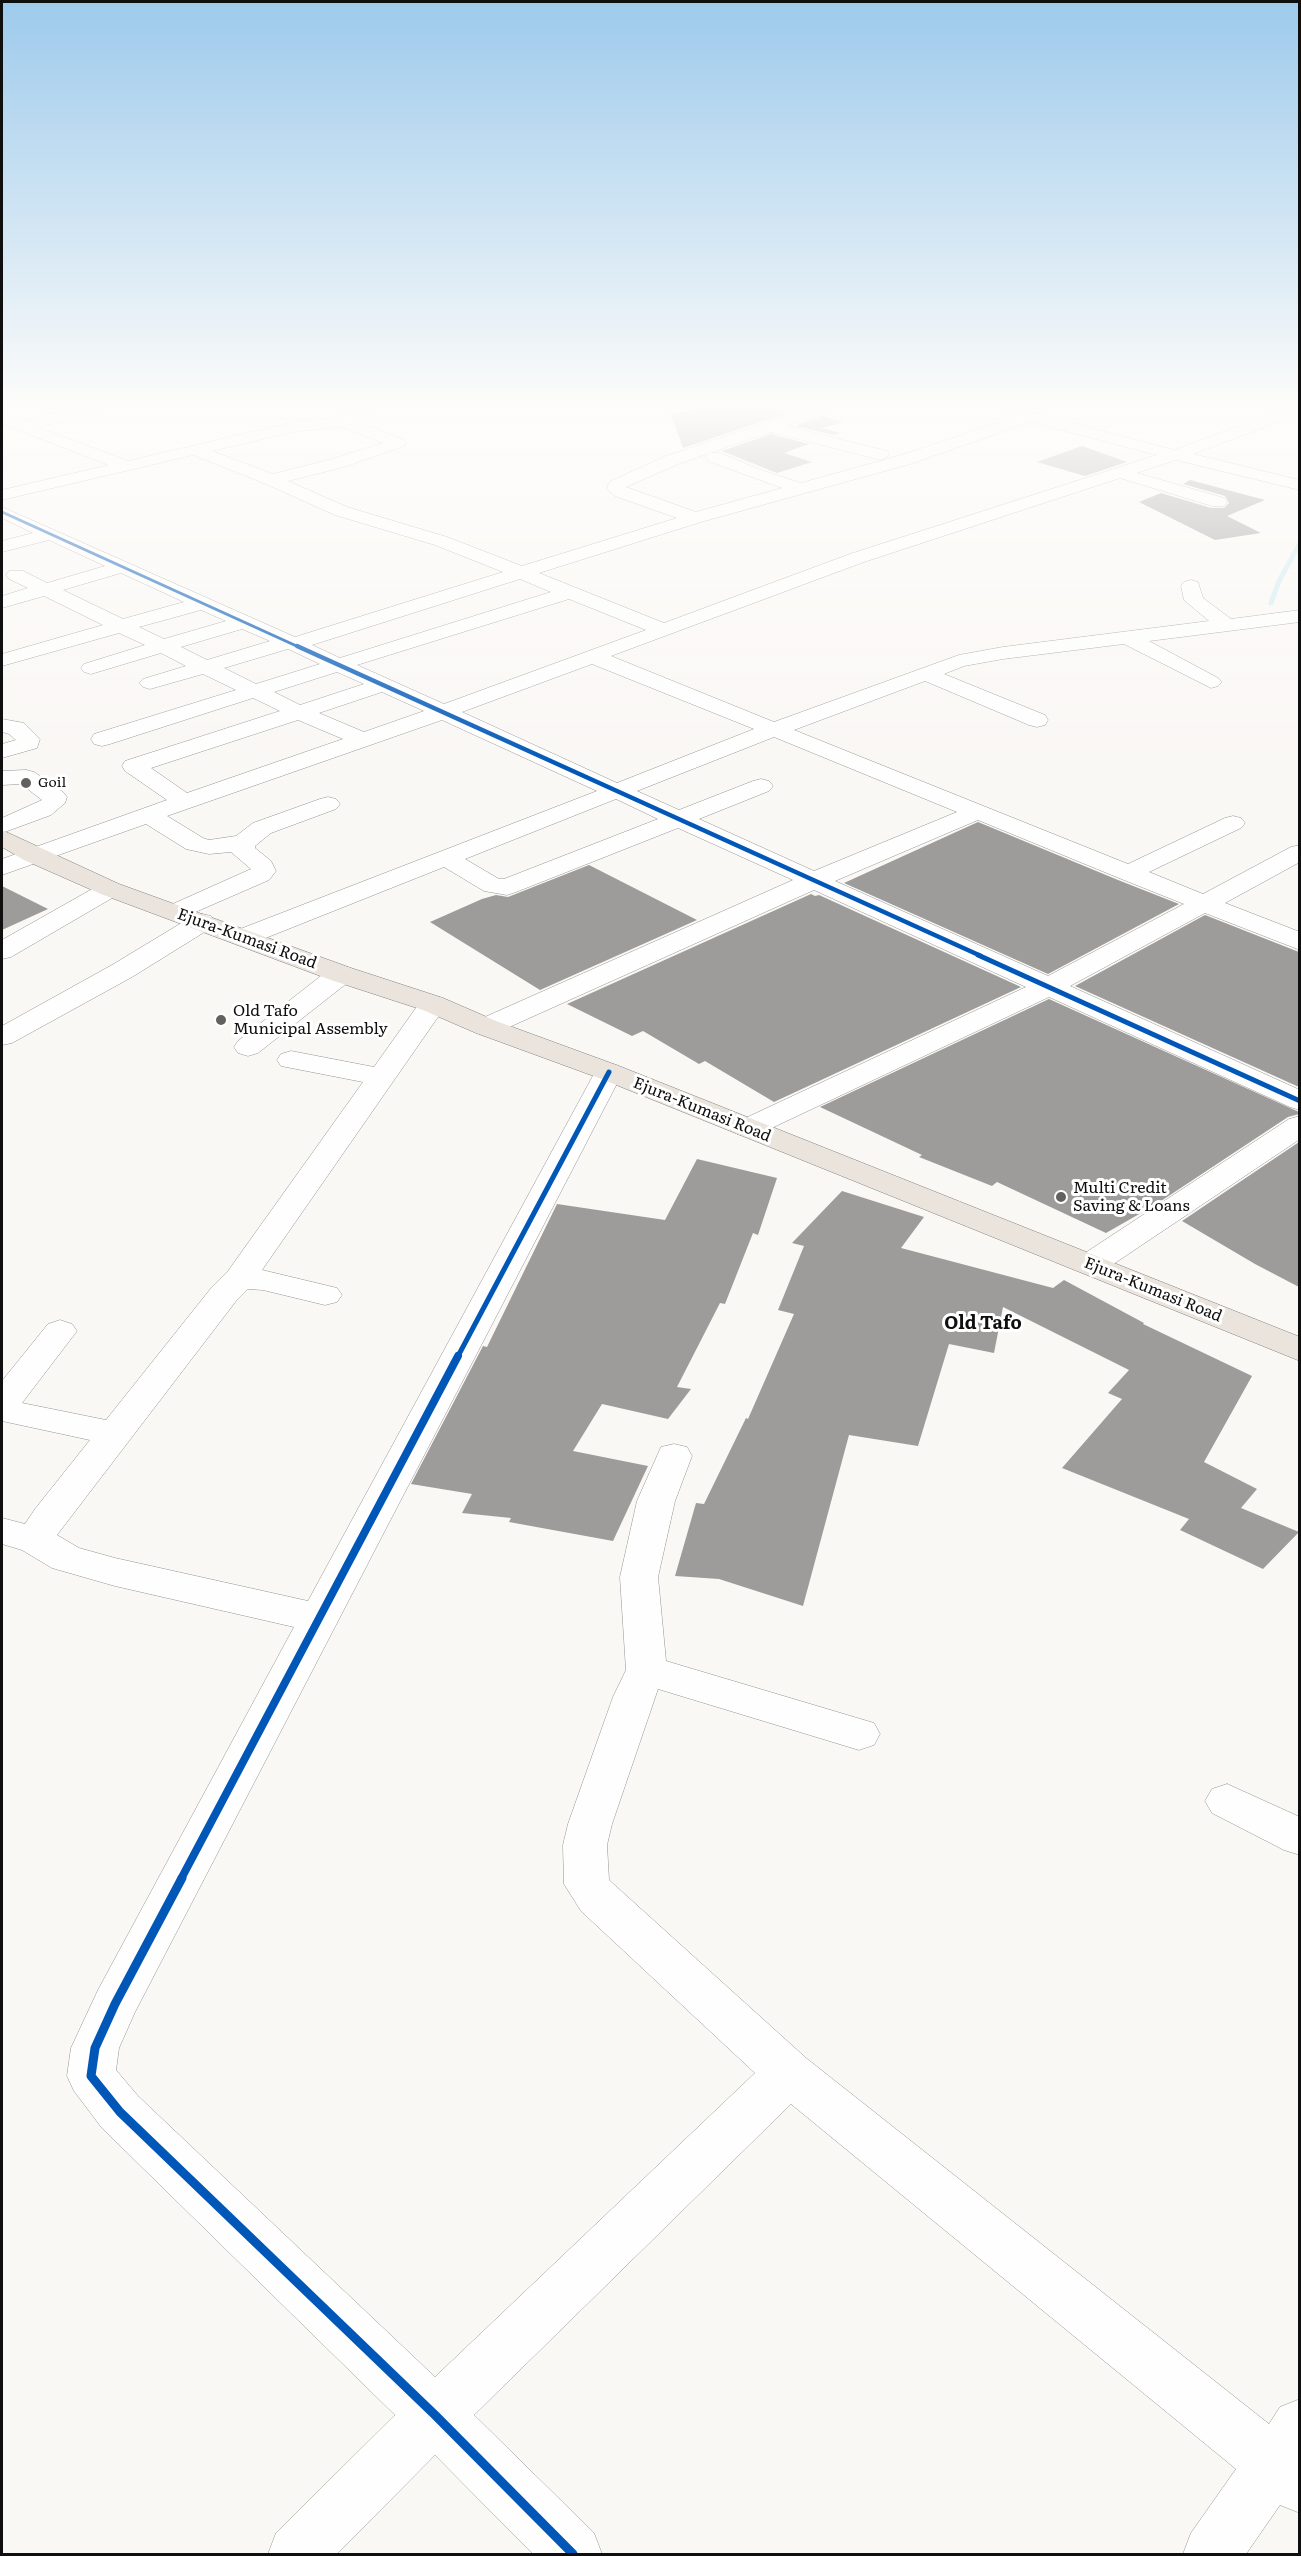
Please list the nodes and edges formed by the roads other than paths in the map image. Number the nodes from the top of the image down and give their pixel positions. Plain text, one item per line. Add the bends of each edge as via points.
1 (38, 528) edge
2 (399, 528) edge
3 (663, 528) edge
4 (949, 528) edge
5 (50, 534) junction
6 (2, 547) edge
7 (122, 567) junction
8 (519, 573) junction
9 (16, 575) dead end
10 (1191, 586) dead end
11 (46, 590) junction
12 (567, 593) junction
13 (2, 602) edge
14 (202, 603) junction
15 (654, 610) dead end
16 (1299, 616) edge
17 (632, 618) junction
18 (243, 622) junction
19 (1227, 625) junction
20 (119, 626) junction
21 (664, 630) junction
22 (1126, 637) junction
23 (292, 643) junction
24 (160, 646) junction
25 (592, 657) junction
26 (2, 660) edge
27 (339, 664) junction
28 (205, 667) junction
29 (91, 668) dead end
30 (925, 673) junction
31 (1211, 682) dead end
32 (150, 683) dead end
33 (382, 685) junction
34 (254, 691) junction
35 (298, 712) junction
36 (443, 712) junction
37 (1037, 720) dead end
38 (2, 726) edge
39 (775, 729) junction
40 (102, 739) dead end
41 (363, 740) junction
42 (2, 751) edge
43 (2, 778) edge
44 (761, 786) dead end
45 (619, 791) junction
46 (184, 802) junction
47 (328, 804) dead end
48 (977, 812) junction
49 (148, 815) junction
50 (680, 820) junction
51 (1233, 823) dead end
52 (2, 826) edge
53 (2, 837) edge
54 (243, 843) junction
55 (1299, 852) edge
56 (33, 855) junction
57 (446, 858) junction
58 (2, 868) edge
59 (1128, 873) junction
60 (815, 880) junction
61 (110, 889) junction
62 (1205, 904) junction
63 (189, 917) junction
64 (244, 937) junction
65 (1299, 942) edge
66 (2, 951) edge
67 (341, 974) junction
68 (1048, 987) junction
69 (433, 1004) junction
70 (486, 1027) junction
71 (2, 1037) edge
72 (248, 1047) dead end
73 (291, 1060) dead end
74 (609, 1072) junction
75 (382, 1077) junction
76 (1299, 1101) edge
77 (1299, 1125) edge
78 (748, 1128) junction
79 (1091, 1264) junction
80 (240, 1278) junction
81 (325, 1295) dead end
82 (60, 1330) dead end
83 (1299, 1350) edge
84 (2, 1404) edge
85 (2, 1410) edge
86 (116, 1434) junction
87 (674, 1456) dead end
88 (18, 1535) edge
89 (318, 1618) junction
90 (646, 1670) junction
91 (859, 1734) dead end
92 (1227, 1801) dead end
93 (1299, 1837) edge
94 (789, 2073) junction
95 (435, 2415) junction
96 (1291, 2459) edge
97 (297, 2554) edge
98 (573, 2554) edge
99 (1212, 2554) edge

1 - 5 street
2 - 8 street
3 - 8 street
4 - 21 street
5 - 6 street
5 - 7 street
7 - 11 street
7 - 14 street
8 - 12 street
8 - 23 street
9 - 11 street
10 - 19 street via 1194,600
11 - 13 street
11 - 20 street
12 - 17 street
12 - 27 street
14 - 18 street
14 - 20 street
15 - 17 street
16 - 19 street
17 - 21 street
18 - 23 street
18 - 24 street
19 - 22 street
20 - 24 street
20 - 26 street
21 - 25 street
22 - 30 street via 1003,653 959,661
22 - 31 street
23 - 27 street
23 - 28 street
24 - 28 street
24 - 29 street
25 - 36 street
25 - 39 street
27 - 33 street
27 - 34 street
28 - 32 street
28 - 34 street
30 - 37 street
30 - 39 street
33 - 35 street
33 - 36 street
34 - 35 street
34 - 40 street
35 - 41 street
35 - 46 street via 133,766
36 - 41 street
36 - 45 street
38 - 42 street via 16,728 29,743
39 - 45 street
39 - 48 street
41 - 46 street
43 - 52 street via 26,777 55,797 54,803 43,810
44 - 50 street
45 - 50 street
45 - 57 street
46 - 49 street
47 - 54 street via 262,828
48 - 59 street
48 - 60 street
49 - 54 street via 195,844 209,847
49 - 56 street
50 - 57 street via 507,887 493,886
50 - 60 street
51 - 59 street
53 - 56 main road, Ejura-Kumasi Road
54 - 63 street via 242,850 264,870
55 - 62 street
56 - 58 street
56 - 61 main road, Ejura-Kumasi Road
57 - 64 street
59 - 62 street
60 - 68 street
60 - 70 street
61 - 63 main road, Ejura-Kumasi Road
61 - 66 street
62 - 65 street
62 - 68 street
63 - 64 main road, Ejura-Kumasi Road
63 - 71 street via 122,971
64 - 67 main road, Ejura-Kumasi Road
67 - 69 main road, Ejura-Kumasi Road
67 - 72 street
68 - 76 street
68 - 78 street
69 - 70 main road, Ejura-Kumasi Road
69 - 75 street
70 - 74 main road, Ejura-Kumasi Road
73 - 75 street
74 - 78 main road, Ejura-Kumasi Road
74 - 89 street
75 - 80 street
77 - 79 street
78 - 79 main road, Ejura-Kumasi Road
79 - 83 main road, Ejura-Kumasi Road
80 - 81 street
80 - 86 street
82 - 84 street
85 - 86 street
86 - 88 street via 48,1518
87 - 90 street via 656,1501 639,1577
88 - 89 street via 66,1558 115,1572
89 - 95 street via 115,2004 95,2048 91,2076 120,2112
90 - 91 street
90 - 94 street via 590,1824 585,1845 587,1884 597,1899
92 - 93 street
94 - 95 street
94 - 96 street
95 - 97 street
95 - 98 street
96 - 99 street

